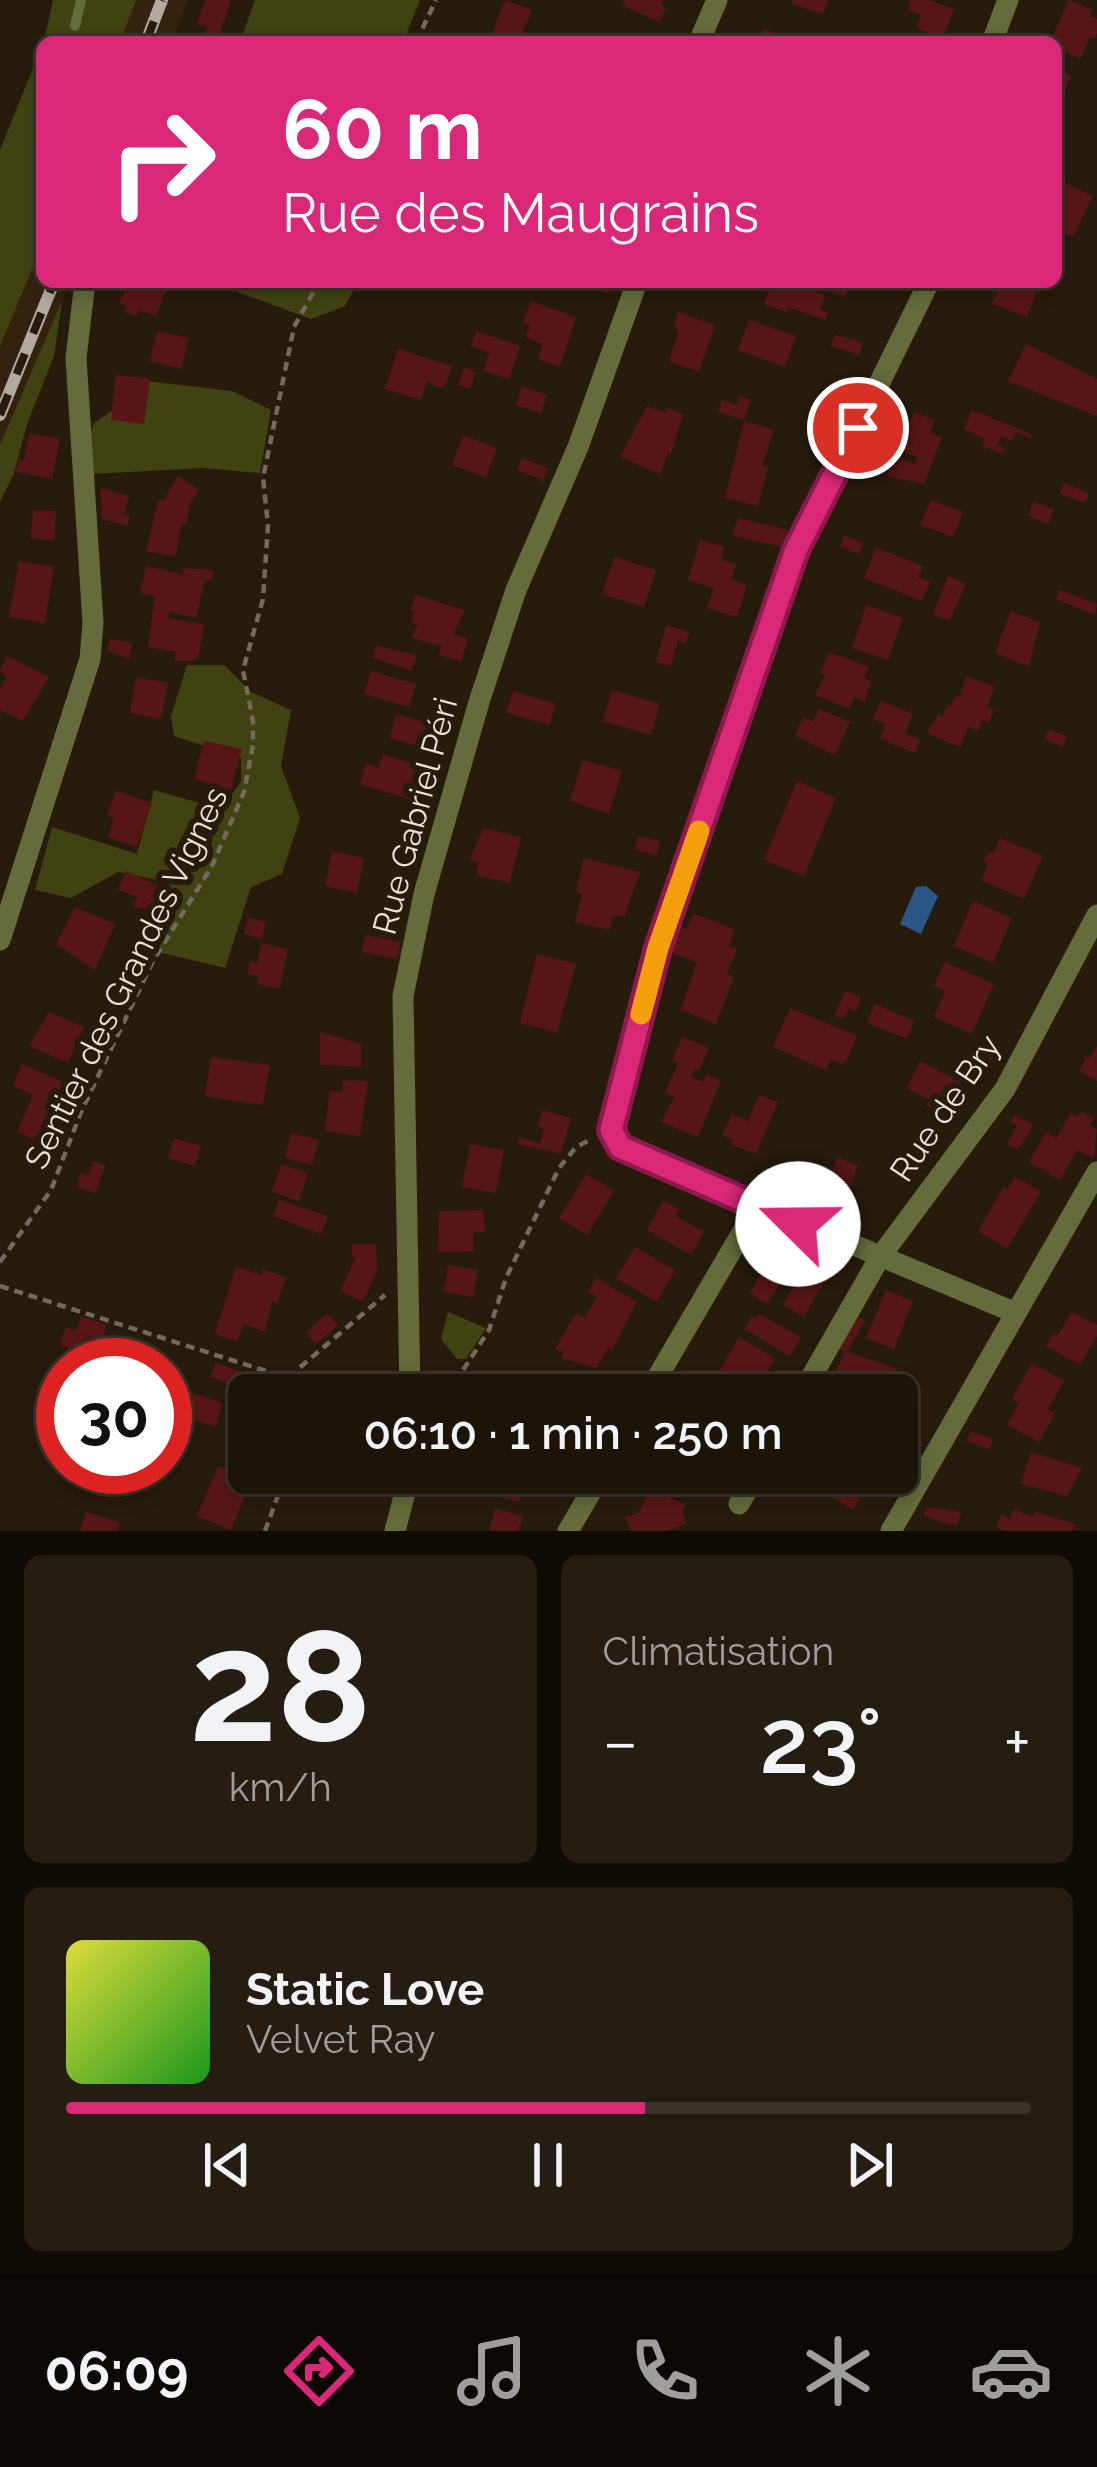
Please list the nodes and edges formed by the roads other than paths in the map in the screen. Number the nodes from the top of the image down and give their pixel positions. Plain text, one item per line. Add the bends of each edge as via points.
1 (81, 0) edge
2 (716, 0) edge
3 (1008, 0) edge
4 (75, 26) dead end
5 (701, 36) edge
6 (994, 36) edge
7 (84, 288) edge
8 (635, 288) edge
9 (926, 288) edge
10 (1097, 915) edge
11 (0, 940) edge
12 (1097, 1172) edge
13 (757, 1207) junction
14 (880, 1257) junction
15 (1016, 1313) junction
16 (409, 1374) edge
17 (659, 1374) edge
18 (813, 1374) edge
19 (405, 1494) edge
20 (590, 1494) edge
21 (745, 1494) edge
22 (739, 1504) dead end
23 (395, 1531) edge
24 (568, 1531) edge
25 (891, 1531) edge

1 - 4 lane
2 - 5 street
3 - 6 street
7 - 11 street via 76,358 90,659
8 - 16 street, Rue Gabriel Péri via 516,590 424,894 404,996
9 - 13 street via 796,550 658,948 611,1130 620,1147
10 - 14 street, Rue de Bry via 1005,1089
12 - 15 street
13 - 14 street
13 - 17 street
14 - 15 street
14 - 18 street, Rue de Bry
15 - 25 street
19 - 23 street
20 - 24 street
21 - 22 street

